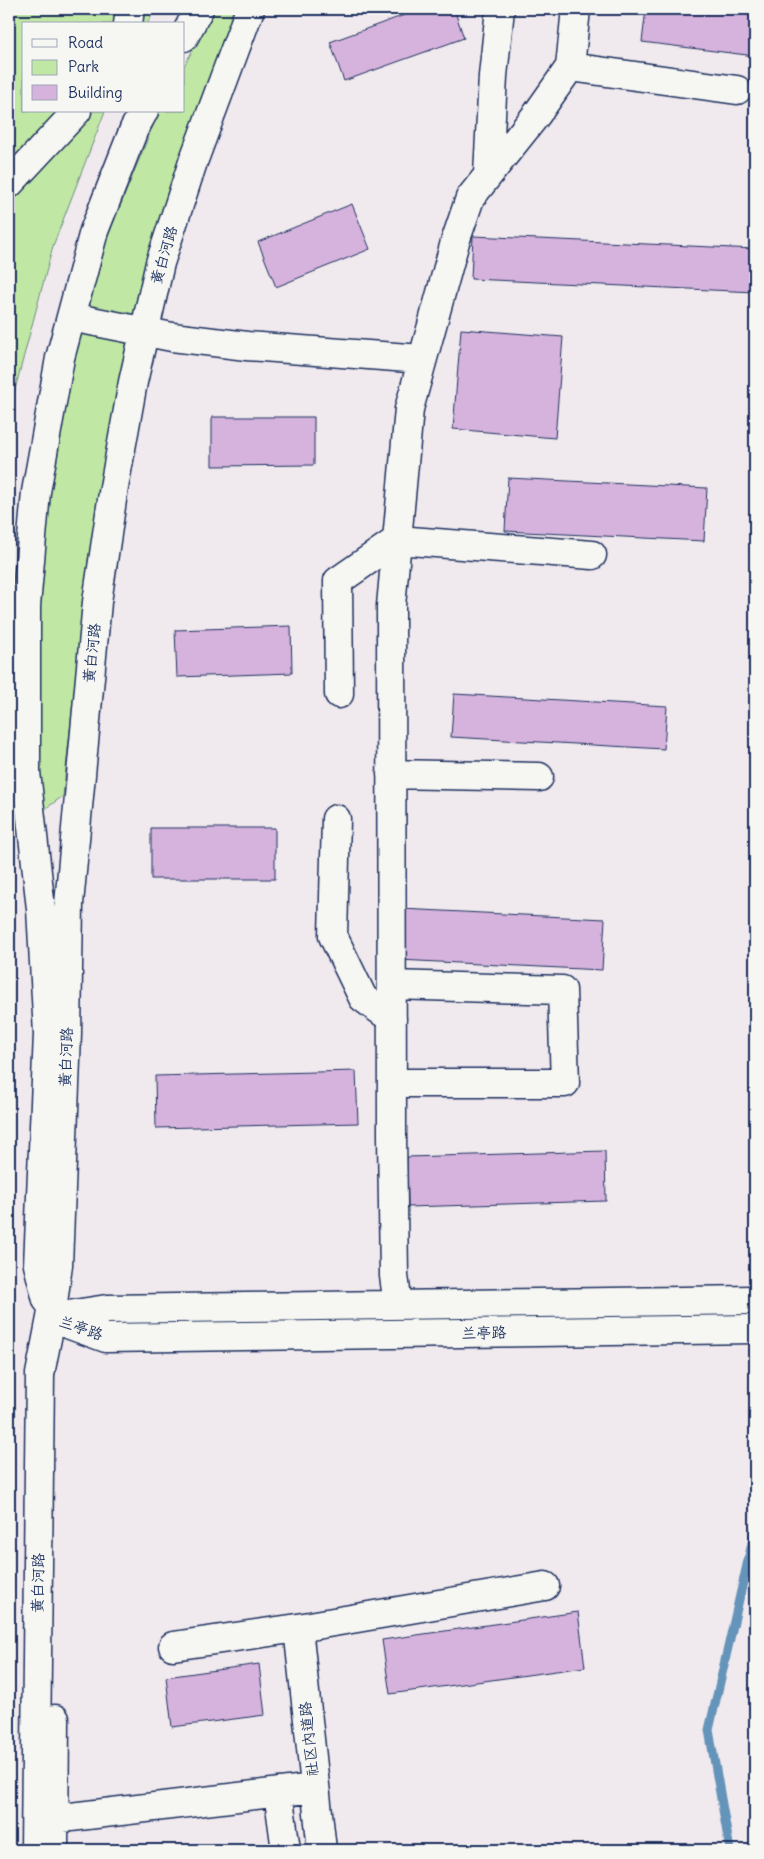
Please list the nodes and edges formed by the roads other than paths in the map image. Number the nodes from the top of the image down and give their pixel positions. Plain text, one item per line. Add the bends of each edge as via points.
1 (130, 9) edge
2 (199, 9) edge
3 (250, 9) edge
4 (500, 9) edge
5 (576, 9) edge
6 (128, 22) edge
7 (185, 35) edge
8 (570, 67) junction
9 (737, 90) dead end
10 (76, 112) edge
11 (143, 112) edge
12 (488, 175) junction
13 (9, 184) edge
14 (71, 317) junction
15 (145, 332) junction
16 (422, 359) junction
17 (397, 540) junction
18 (592, 555) dead end
19 (339, 694) dead end
20 (391, 774) junction
21 (539, 777) dead end
22 (336, 819) dead end
23 (392, 985) junction
24 (392, 1019) junction
25 (392, 1083) junction
26 (755, 1300) edge
27 (398, 1305) junction
28 (51, 1318) junction
29 (755, 1329) edge
30 (545, 1586) dead end
31 (298, 1628) junction
32 (173, 1646) dead end
33 (314, 1788) junction
34 (278, 1792) junction
35 (54, 1819) junction
36 (35, 1850) edge
37 (54, 1850) edge
38 (286, 1850) edge
39 (322, 1850) edge

1 - 6 street
2 - 7 street
3 - 15 street, 黄白河路 via 163,254
4 - 12 street
5 - 8 street
8 - 9 street
8 - 12 street
10 - 13 street
11 - 14 street, 黄白河路 via 94,231
12 - 16 street via 470,198
14 - 15 street
14 - 28 street, 黄白河路 via 60,358 36,492 26,606 26,772 41,909 48,1034 38,1265
15 - 16 street via 247,346
15 - 28 street, 黄白河路 via 111,502 80,765 68,904 68,1034 59,1236
16 - 17 street via 409,409
17 - 18 street
17 - 19 street via 338,581
17 - 20 street via 391,606
20 - 21 street
20 - 23 street
22 - 24 street via 333,936 363,998
23 - 24 street
23 - 25 street via 562,990 565,1083
24 - 25 street
25 - 27 street via 394,1276
26 - 27 street, 兰亭路
27 - 28 street, 兰亭路 via 107,1309
28 - 29 street, 兰亭路 via 106,1338
28 - 35 street, 黄白河路 via 59,1378
28 - 36 street, 黄白河路 via 40,1374
30 - 31 street
31 - 32 street
31 - 33 street, 社区内道路
33 - 34 street
33 - 39 street, 社区内道路
34 - 35 street
34 - 38 street
35 - 37 street, 黄白河路

